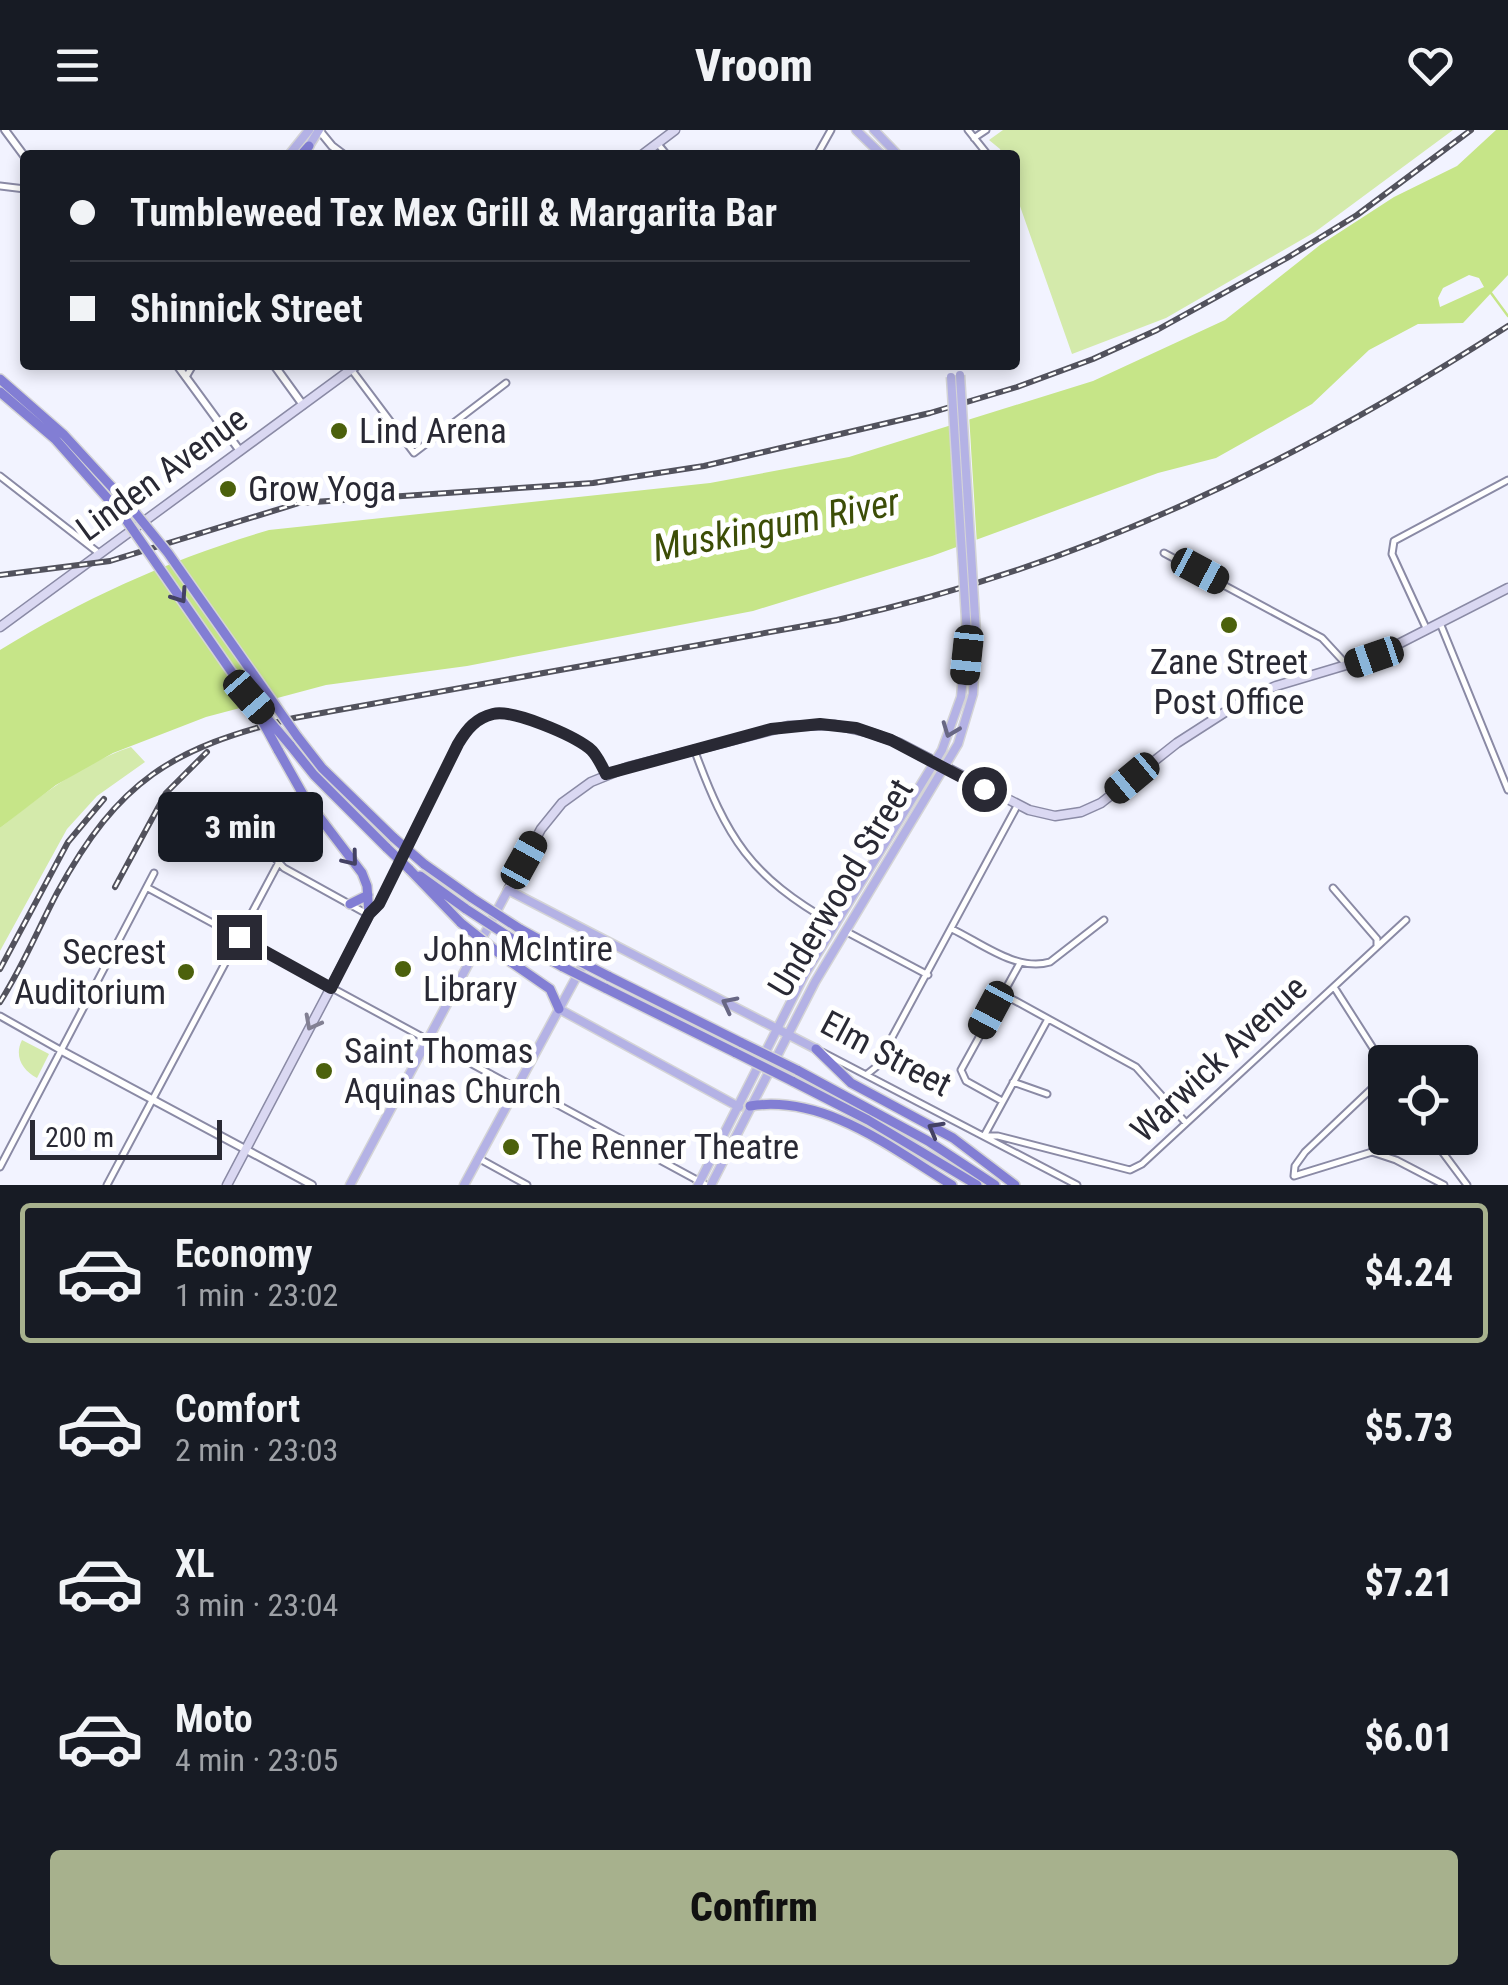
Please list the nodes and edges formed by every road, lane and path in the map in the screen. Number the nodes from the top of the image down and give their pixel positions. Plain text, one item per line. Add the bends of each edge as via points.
1 (5, 130) edge
2 (309, 130) edge
3 (319, 130) edge
4 (675, 130) edge
5 (856, 130) edge
6 (874, 130) edge
7 (968, 130) edge
8 (986, 130) edge
9 (974, 138) junction
10 (657, 143) junction
11 (332, 146) junction
12 (20, 150) edge
13 (293, 150) edge
14 (305, 150) edge
15 (337, 150) edge
16 (648, 150) edge
17 (663, 150) edge
18 (877, 150) edge
19 (893, 150) edge
20 (984, 150) edge
21 (181, 370) edge
22 (190, 370) edge
23 (278, 370) edge
24 (350, 370) edge
25 (356, 370) edge
26 (957, 372) edge
27 (186, 377) junction
28 (0, 379) edge
29 (506, 383) dead end
30 (0, 392) edge
31 (303, 405) junction
32 (240, 450) junction
33 (0, 476) edge
34 (1508, 480) edge
35 (128, 513) junction
36 (1164, 553) dead end
37 (100, 554) junction
38 (1508, 588) edge
39 (1440, 624) junction
40 (0, 627) edge
41 (1427, 630) junction
42 (972, 634) junction
43 (1347, 666) junction
44 (249, 697) junction
45 (694, 749) junction
46 (934, 763) junction
47 (944, 768) junction
48 (606, 774) junction
49 (1508, 790) edge
50 (1017, 806) junction
51 (235, 834) dead end
52 (279, 862) junction
53 (410, 869) junction
54 (154, 873) dead end
55 (148, 888) junction
56 (1333, 888) dead end
57 (508, 890) junction
58 (368, 895) junction
59 (350, 904) junction
60 (369, 914) junction
61 (1104, 920) dead end
62 (1406, 920) dead end
63 (834, 924) junction
64 (952, 928) junction
65 (844, 930) junction
66 (239, 937) junction
67 (598, 937) junction
68 (1377, 946) junction
69 (1020, 963) junction
70 (928, 975) junction
71 (1334, 987) junction
72 (331, 988) junction
73 (1001, 994) junction
74 (559, 1010) junction
75 (0, 1016) edge
76 (1048, 1018) junction
77 (777, 1028) junction
78 (787, 1033) junction
79 (428, 1040) junction
80 (1371, 1045) edge
81 (816, 1049) junction
82 (62, 1051) junction
83 (866, 1075) junction
84 (1013, 1082) junction
85 (517, 1086) junction
86 (1368, 1092) edge
87 (1046, 1094) dead end
88 (153, 1100) junction
89 (1002, 1100) junction
90 (750, 1106) junction
91 (738, 1108) junction
92 (1186, 1123) junction
93 (984, 1136) junction
94 (246, 1150) junction
95 (1368, 1153) edge
96 (1381, 1155) edge
97 (1445, 1155) edge
98 (478, 1158) junction
99 (0, 1167) edge
100 (704, 1184) edge
101 (107, 1185) edge
102 (228, 1185) edge
103 (312, 1185) edge
104 (350, 1185) edge
105 (464, 1185) edge
106 (527, 1185) edge
107 (952, 1185) edge
108 (977, 1185) edge
109 (995, 1185) edge
110 (1015, 1185) edge
111 (1076, 1185) edge
112 (1444, 1185) edge
113 (1468, 1185) edge

1 - 12 street
2 - 13 main road
3 - 11 street
3 - 14 main road
4 - 10 main road
5 - 18 main road
6 - 19 main road
7 - 9 street
8 - 9 street
9 - 20 street
10 - 16 main road
10 - 17 street
11 - 14 street
11 - 15 street
21 - 27 street
22 - 27 street
23 - 31 street
24 - 31 main road, Linden Avenue
25 - 29 street via 414,453
26 - 42 main road, Underwood Street, bridge
27 - 32 street
28 - 35 highway via 64,435
30 - 35 highway
31 - 32 main road, Linden Avenue
32 - 37 main road, Linden Avenue
33 - 37 street
34 - 41 street via 1394,541 1392,554
35 -> 44 highway, bridge
35 - 109 highway, bridge via 168,552 322,768 424,864 520,929 797,1070
36 - 43 street via 1322,638
37 - 40 main road, Linden Avenue
38 - 39 main road
39 - 41 main road
39 - 49 street
41 - 43 main road
42 -> 46 main road, Underwood Street via 961,697
42 - 47 main road, Underwood Street via 970,710
43 - 50 main road via 1247,698 1091,808 1055,816
44 - 53 highway, bridge via 314,775
44 -> 58 highway, bridge via 316,813 362,872
45 - 46 main road via 820,724 871,732
45 - 48 main road
45 - 63 street via 719,814 744,853 787,896
46 - 47 main road
46 - 63 main road, Underwood Street
47 - 50 main road
47 - 65 main road, Underwood Street
48 - 57 main road via 555,812
48 - 60 street via 585,745 514,714 492,714 467,729
50 - 64 street
51 - 52 street
52 - 59 street
52 - 66 street
53 - 74 highway, bridge via 461,923 550,989
53 - 108 highway, bridge via 514,940 868,1120
54 - 55 street
55 - 66 street
55 - 82 street
56 - 68 street
57 - 67 main road, Elm Street
57 - 79 main road
58 - 59 highway
58 - 60 highway
59 - 60 street
60 - 72 main road
61 - 69 street via 1050,962
62 - 68 street, Warwick Avenue
63 - 77 main road, Underwood Street
64 - 69 street
64 - 70 street
65 - 70 street
65 - 78 main road, Underwood Street
66 - 72 street
66 - 88 street
67 - 74 main road
77 -> 67 main road, Elm Street
68 - 71 street, Warwick Avenue
69 - 73 street
70 - 83 street
71 - 80 street
71 - 92 street, Warwick Avenue
72 - 79 street
72 -> 94 main road
73 - 76 street
73 - 89 street via 961,1070 966,1081
74 - 85 main road
74 - 91 main road
75 - 82 street
76 - 84 street
76 - 92 street via 1136,1067
77 - 78 main road, Elm Street
77 - 91 main road, Underwood Street
78 - 81 main road, Elm Street
78 - 90 main road, Underwood Street
79 - 85 street
79 - 104 main road
81 - 83 street, Elm Street
110 -> 81 highway via 952,1138 851,1083
82 - 88 street
82 - 99 street
83 - 93 street, Elm Street
84 - 87 street
84 - 89 street
85 - 98 main road
85 - 100 street
86 - 95 street via 1306,1152 1294,1176
88 - 94 street
88 - 101 street
89 - 93 street
90 - 91 main road
90 - 100 main road, Underwood Street
90 - 107 highway via 834,1117
91 - 100 main road, Underwood Street
92 - 93 street, Warwick Avenue via 1130,1170
93 - 111 street, Elm Street
94 - 102 main road
94 - 103 street
96 - 112 street
97 - 113 street
98 - 105 main road
98 - 106 street

